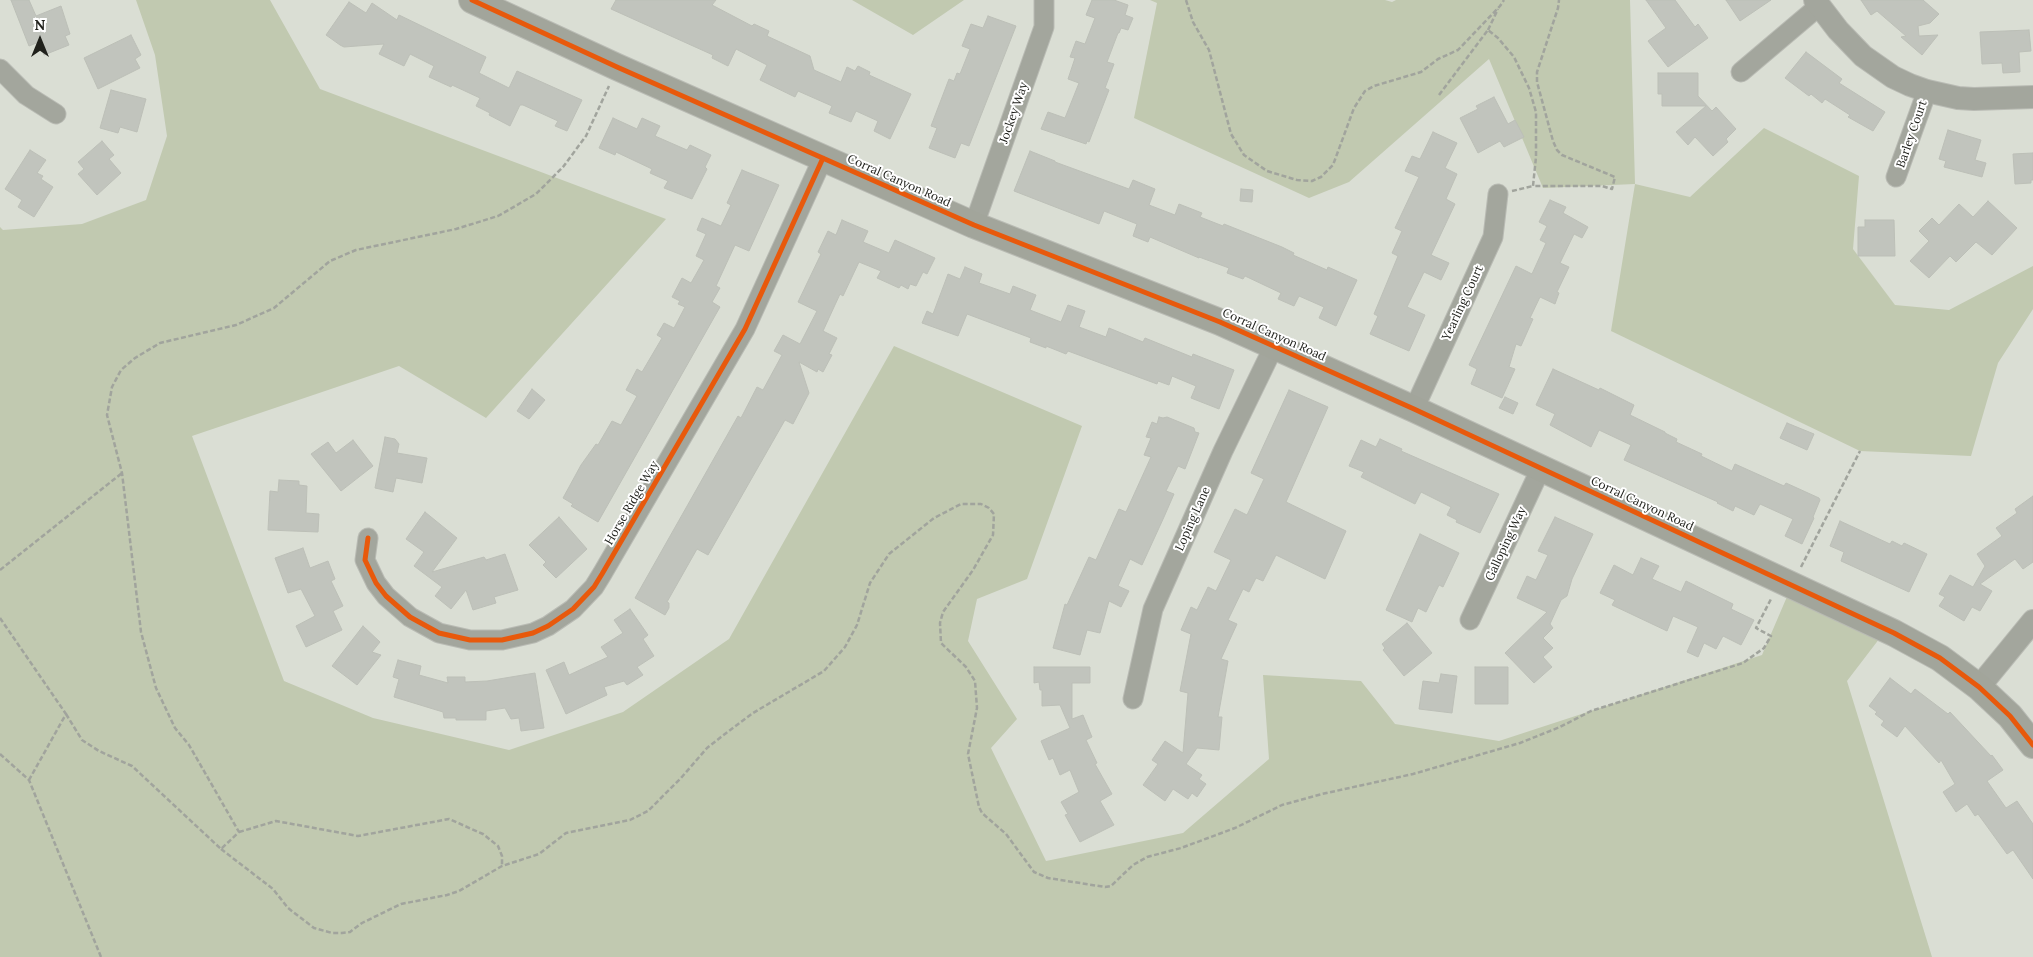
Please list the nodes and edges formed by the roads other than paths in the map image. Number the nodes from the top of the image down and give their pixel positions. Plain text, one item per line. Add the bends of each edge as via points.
1 (1044, 0) edge
2 (477, 1) edge
3 (1817, 3) edge
4 (0, 68) edge
5 (1741, 72) dead end
6 (1927, 91) junction
7 (2033, 97) edge
8 (56, 114) dead end
9 (823, 158) junction
10 (1896, 177) dead end
11 (1498, 194) dead end
12 (974, 225) junction
13 (1274, 346) junction
14 (1414, 408) junction
15 (1541, 468) junction
16 (368, 538) dead end
17 (1470, 620) dead end
18 (2033, 621) edge
19 (1980, 687) junction
20 (1133, 699) dead end
21 (2033, 744) edge

1 - 12 street, Jockey Way via 1044,27
2 - 9 main road, Corral Canyon Road
3 - 5 street
3 - 6 street via 1863,56 1893,77
4 - 8 street via 26,95
6 - 7 street via 1974,99
6 - 10 street, Barley Court
9 - 12 main road, Corral Canyon Road
9 - 16 street, Horse Ridge Way via 745,330 602,574 573,609 548,626 510,639 470,640 439,632 410,617 376,583 365,560
11 - 14 street, Yearling Court via 1493,237
12 - 13 main road, Corral Canyon Road
13 - 14 main road, Corral Canyon Road
13 - 20 street, Loping Lane via 1153,609
14 - 15 main road, Corral Canyon Road
15 - 17 street, Galloping Way
15 - 19 main road, Corral Canyon Road via 1901,637 1940,658
18 - 19 street
19 - 21 main road, Corral Canyon Road

